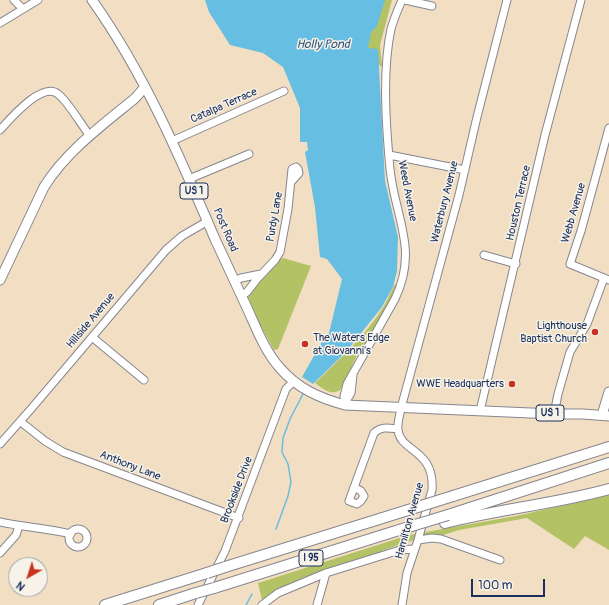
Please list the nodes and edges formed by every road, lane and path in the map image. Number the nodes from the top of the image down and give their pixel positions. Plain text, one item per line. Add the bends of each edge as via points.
1 (14, 0) edge
2 (38, 0) edge
3 (92, 0) edge
4 (402, 0) edge
5 (405, 0) edge
6 (507, 0) edge
7 (581, 0) edge
8 (432, 6) dead end
9 (23, 9) junction
10 (0, 23) edge
11 (145, 87) junction
12 (284, 91) dead end
13 (151, 99) junction
14 (134, 100) junction
15 (609, 128) edge
16 (0, 130) edge
17 (90, 136) junction
18 (172, 141) junction
19 (249, 154) dead end
20 (389, 155) junction
21 (465, 170) junction
22 (189, 179) junction
23 (292, 181) dead end
24 (208, 222) junction
25 (484, 255) dead end
26 (516, 264) junction
27 (2, 270) edge
28 (261, 274) junction
29 (607, 279) edge
30 (0, 280) edge
31 (234, 281) junction
32 (241, 296) junction
33 (92, 337) junction
34 (144, 380) dead end
35 (295, 383) junction
36 (609, 392) edge
37 (344, 405) junction
38 (401, 408) junction
39 (480, 411) junction
40 (554, 414) junction
41 (606, 416) edge
42 (20, 422) junction
43 (398, 429) junction
44 (0, 444) edge
45 (609, 446) edge
46 (609, 463) edge
47 (354, 487) dead end
48 (609, 489) edge
49 (239, 518) junction
50 (446, 519) junction
51 (0, 522) edge
52 (19, 526) junction
53 (70, 534) dead end
54 (418, 540) junction
55 (414, 549) junction
56 (0, 554) edge
57 (500, 560) dead end
58 (326, 573) junction
59 (104, 605) edge
60 (159, 605) edge
61 (198, 605) edge
62 (262, 605) edge
63 (318, 605) edge
64 (402, 605) edge

1 - 9 street
2 - 9 street
3 - 11 main road, Post Road / US 1 via 109,23
4 - 20 street, Weed Avenue via 392,27 388,54
5 - 8 street
6 - 21 street, Waterbury Avenue
7 - 26 street, Houston Terrace via 545,135
9 - 10 street
11 - 13 main road, Post Road / US 1
11 - 14 main road
12 - 18 street, Catalpa Terrace
13 - 14 main road
13 - 18 main road, Post Road / US 1
14 - 17 main road
15 - 29 street, Webb Avenue via 570,264
16 - 17 street via 27,103 48,90 62,97
17 - 27 main road via 61,164 47,182
18 - 22 main road, Post Road / US 1
19 - 22 street
20 - 21 street
20 - 37 street, Weed Avenue via 405,244 405,270 396,299 347,384
21 - 38 street, Waterbury Avenue
22 - 24 main road, Post Road / US 1
23 - 28 street, Purdy Lane via 280,252
24 - 31 main road, Post Road / US 1
24 - 33 street, Hillside Avenue via 182,236 166,250
25 - 26 street
26 - 39 street, Houston Terrace
27 - 30 main road
28 - 31 street
28 - 32 street, Purdy Lane
29 - 40 street via 587,324 570,352
31 - 32 main road, Post Road / US 1
32 - 35 main road, Post Road / US 1 via 267,350 279,368
33 - 34 street
33 - 42 street, Hillside Avenue
35 - 37 main road, US 1 via 310,393
35 - 49 street, Brookside Drive via 286,390
36 - 41 main road
37 - 38 main road, US 1
38 - 39 main road, US 1
38 - 43 street
39 - 40 main road, US 1
40 - 41 main road, US 1
42 - 44 street, Hillside Avenue
42 - 49 street, Anthony Lane via 62,452
43 - 47 street via 386,428 376,431
43 - 54 street, Hamilton Avenue via 403,440 426,461 432,473 432,490
45 - 59 highway, I 95, bridge
46 - 50 highway
48 - 50 highway via 559,501
49 - 61 street, Brookside Drive
50 - 60 highway, I 95, bridge via 411,526
51 - 52 street
52 - 53 street via 48,528
52 - 56 street via 16,535
54 - 55 street, Hamilton Avenue
54 - 57 street via 441,539
55 - 58 street via 400,550
55 - 64 street, Hamilton Avenue
58 - 62 street via 278,593
58 - 63 street

